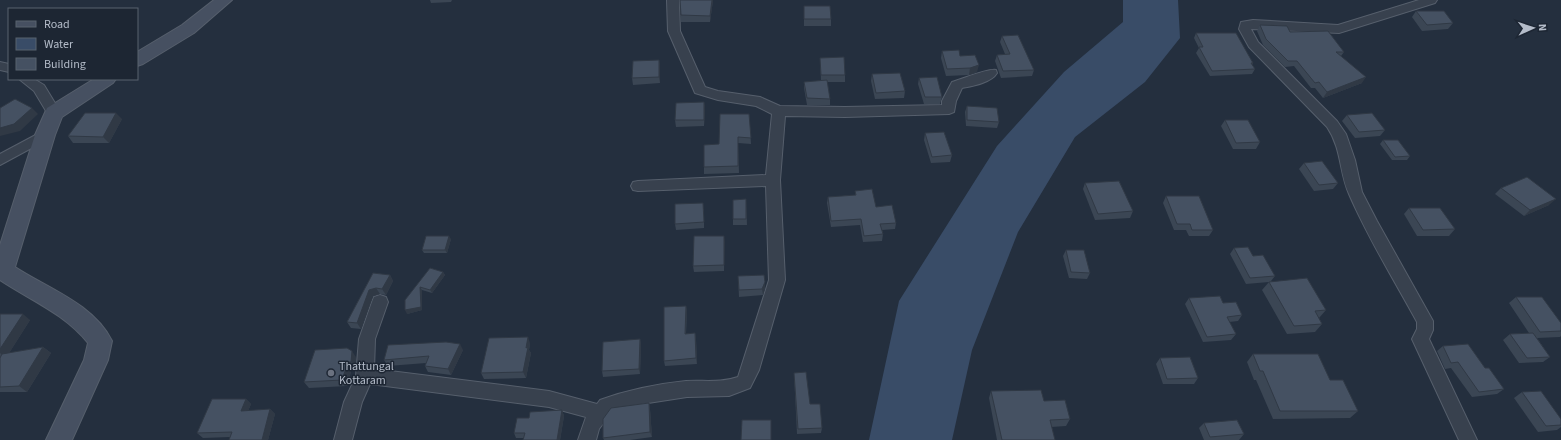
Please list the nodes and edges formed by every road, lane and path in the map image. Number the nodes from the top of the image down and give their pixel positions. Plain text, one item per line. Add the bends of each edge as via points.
1 (224, 0) edge
2 (674, 0) edge
3 (1431, 0) edge
4 (138, 59) edge
5 (991, 73) dead end
6 (27, 80) edge
7 (105, 80) edge
8 (777, 111) junction
9 (54, 114) junction
10 (45, 135) junction
11 (0, 160) edge
12 (773, 180) junction
13 (638, 186) dead end
14 (380, 302) dead end
15 (365, 376) junction
16 (600, 413) junction
17 (59, 440) edge
18 (343, 440) edge
19 (587, 440) edge
20 (1468, 440) edge

1 - 4 main road via 188,29
2 - 8 street via 674,31 700,90 718,96 754,100
3 - 20 street via 1339,29 1252,24 1245,25 1245,29 1253,44 1341,137 1355,192 1425,321 1425,330 1420,339
5 - 8 street via 958,86 949,101 949,109
6 - 9 street via 39,88
7 - 9 main road
8 - 12 street via 779,113
9 - 10 main road
10 - 11 street
10 - 17 main road via 3,270 46,295 93,330 100,341 96,360
12 - 13 street
12 - 16 street via 777,280 744,383 729,388 687,389 635,397 606,406
14 - 15 street via 367,338
15 - 16 street via 549,399
15 - 18 street via 353,402
16 - 19 street via 590,425

